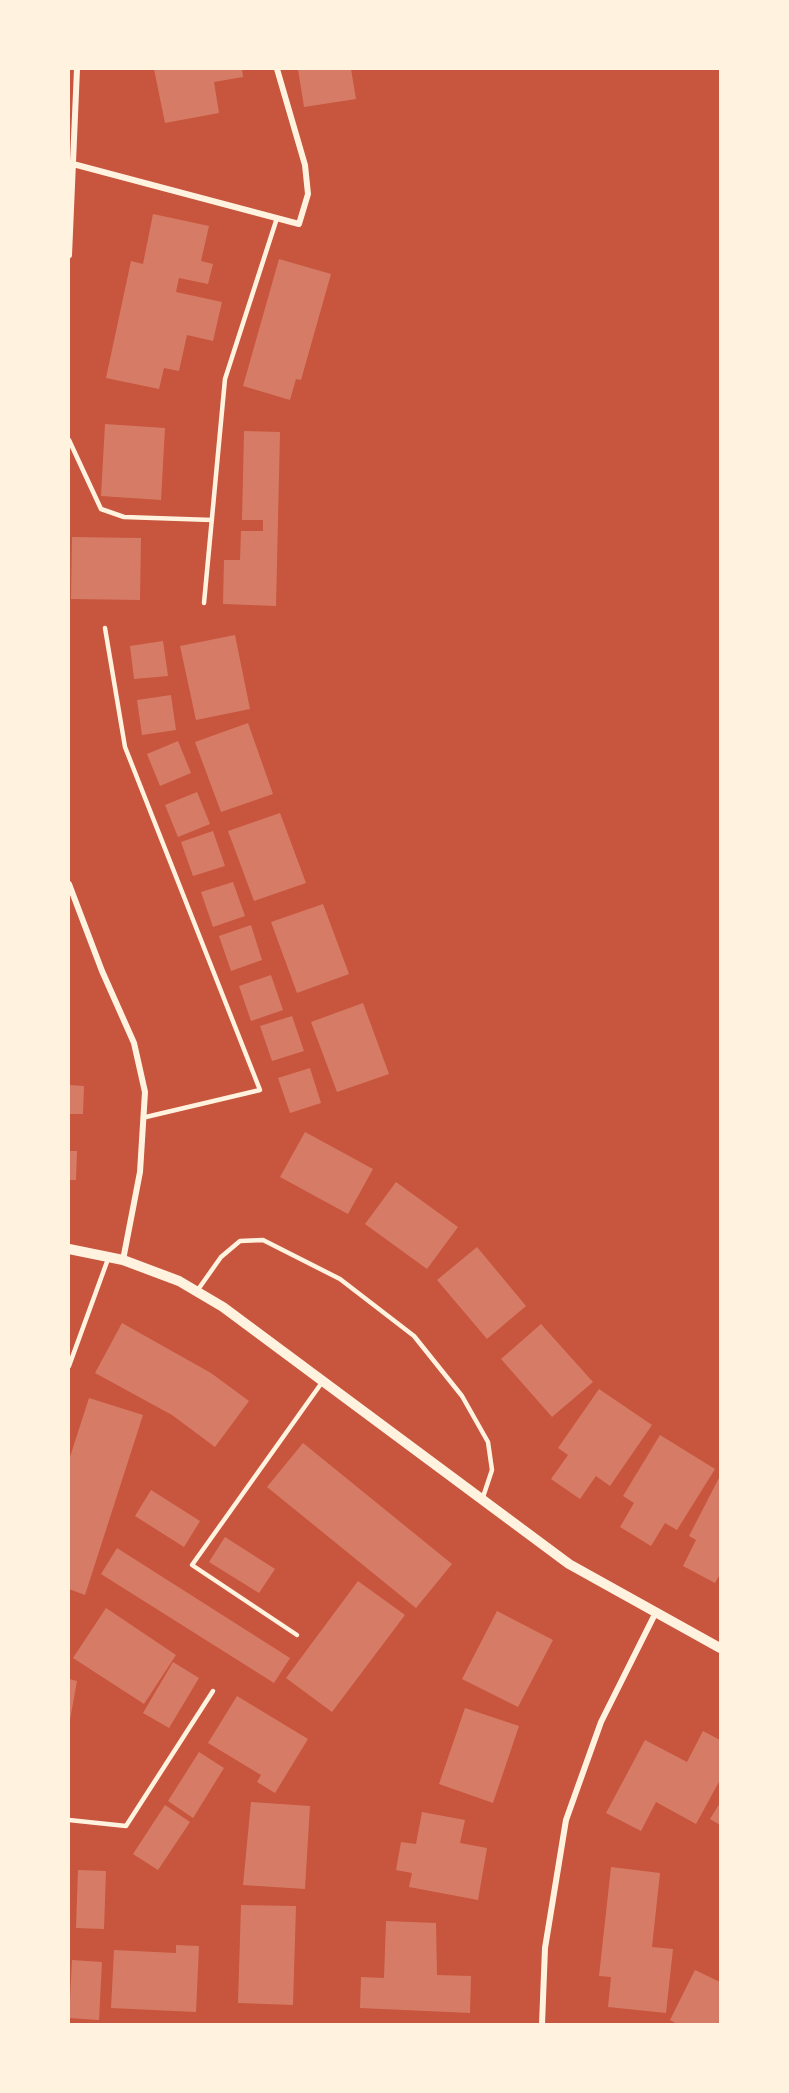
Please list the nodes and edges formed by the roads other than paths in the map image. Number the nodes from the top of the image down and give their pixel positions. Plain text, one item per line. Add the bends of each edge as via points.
1 (77, 69) edge
2 (277, 69) edge
3 (74, 164) junction
4 (277, 218) junction
5 (69, 255) edge
6 (69, 440) edge
7 (212, 520) junction
8 (204, 603) dead end
9 (105, 628) dead end
10 (69, 884) edge
11 (146, 1117) junction
12 (69, 1249) edge
13 (109, 1257) junction
14 (123, 1260) junction
15 (197, 1291) junction
16 (69, 1366) edge
17 (323, 1381) junction
18 (482, 1500) junction
19 (656, 1612) junction
20 (297, 1635) dead end
21 (720, 1648) edge
22 (213, 1691) dead end
23 (69, 1820) edge
24 (542, 2024) edge

1 - 3 street
2 - 4 street via 305,165 308,194 299,224
3 - 4 street
3 - 5 street
4 - 7 lane via 225,380
6 - 7 lane via 101,509 124,517
7 - 8 lane
9 - 11 lane via 125,747 260,1090
10 - 11 street via 134,1043 145,1092
11 - 14 street
12 - 13 street
13 - 14 street
13 - 16 lane
14 - 15 street
15 - 17 street
15 - 18 lane via 221,1257 240,1241 263,1240 340,1280 414,1336 462,1396 488,1442 492,1470
17 - 18 street
17 - 20 lane via 192,1565
18 - 19 street via 569,1564
19 - 21 street
19 - 24 street via 601,1722 566,1820 545,1948
22 - 23 lane via 126,1826

